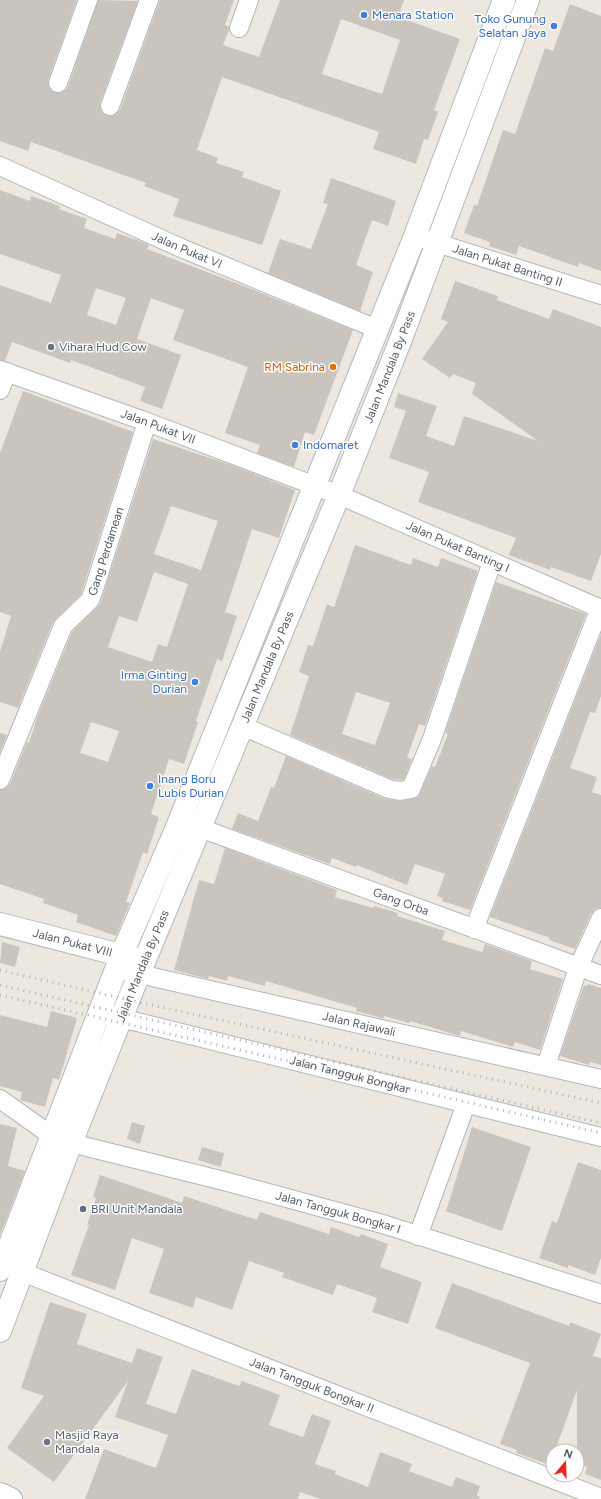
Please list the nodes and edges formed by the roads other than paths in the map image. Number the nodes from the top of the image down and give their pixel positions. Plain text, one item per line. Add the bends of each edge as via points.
1 (88, 0) edge
2 (148, 0) edge
3 (249, 0) edge
4 (504, 0) edge
5 (528, 0) edge
6 (238, 28) dead end
7 (58, 83) dead end
8 (110, 106) dead end
9 (0, 166) edge
10 (415, 236) junction
11 (438, 244) junction
12 (601, 296) edge
13 (377, 329) junction
14 (3, 371) edge
15 (0, 390) edge
16 (146, 422) junction
17 (315, 485) junction
18 (339, 495) junction
19 (492, 562) junction
20 (600, 609) edge
21 (242, 726) junction
22 (0, 780) edge
23 (200, 828) junction
24 (601, 918) edge
25 (0, 924) edge
26 (474, 928) junction
27 (119, 961) junction
28 (142, 968) junction
29 (578, 968) junction
30 (601, 975) edge
31 (99, 1013) junction
32 (122, 1018) junction
33 (546, 1066) junction
34 (601, 1079) edge
35 (0, 1099) edge
36 (466, 1104) junction
37 (601, 1137) edge
38 (61, 1139) junction
39 (418, 1236) junction
40 (0, 1270) edge
41 (22, 1272) junction
42 (601, 1294) edge
43 (0, 1331) edge
44 (0, 1494) edge
45 (601, 1498) edge
46 (12, 1499) edge

1 - 7 street
2 - 8 street
3 - 6 street
4 - 10 street, Jalan Mandala By Pass
5 - 11 street, Jalan Mandala By Pass
9 - 13 street, Jalan Pukat VI via 181,248
10 - 11 street, Jalan Pukat Banting II
10 - 13 street, Jalan Mandala By Pass
11 - 12 street, Jalan Pukat Banting II
11 - 18 street, Jalan Mandala By Pass
13 - 17 street, Jalan Mandala By Pass
14 - 15 street
14 - 16 street, Jalan Pukat VII
16 - 17 street, Jalan Pukat VII
16 - 22 street, Gang Perdamean via 90,600 63,626
17 - 18 street, Jalan Pukat Banting I
17 - 27 street, Jalan Mandala By Pass
18 - 19 street, Jalan Pukat Banting I
18 - 21 street, Jalan Mandala By Pass
19 - 20 street, Jalan Pukat Banting I
19 - 21 street via 432,739 411,789 389,789
20 - 26 street
21 - 23 street, Jalan Mandala By Pass
23 - 26 street, Gang Orba
23 - 28 street, Jalan Mandala By Pass
24 - 29 street
25 - 27 street, Jalan Pukat VIII
26 - 29 street, Gang Orba
27 - 28 street, Jalan Pukat VIII
27 - 31 street, Jalan Mandala By Pass
28 - 32 street, Jalan Mandala By Pass
28 - 33 street, Jalan Rajawali
29 - 30 street, Gang Orba
29 - 33 street
31 - 32 street, Jalan Tangguk Bongkar
31 - 38 street, Jalan Mandala By Pass
32 - 36 street, Jalan Tangguk Bongkar
32 - 38 street, Jalan Mandala By Pass
33 - 34 street, Jalan Rajawali
35 - 38 street
36 - 37 street, Jalan Tangguk Bongkar
36 - 39 street
38 - 39 street, Jalan Tangguk Bongkar I via 224,1181
38 - 40 street, Jalan Mandala By Pass
38 - 41 street, Jalan Mandala By Pass
39 - 42 street, Jalan Tangguk Bongkar I
41 - 43 street, Jalan Mandala By Pass
41 - 45 street, Jalan Tangguk Bongkar II
44 - 46 street

